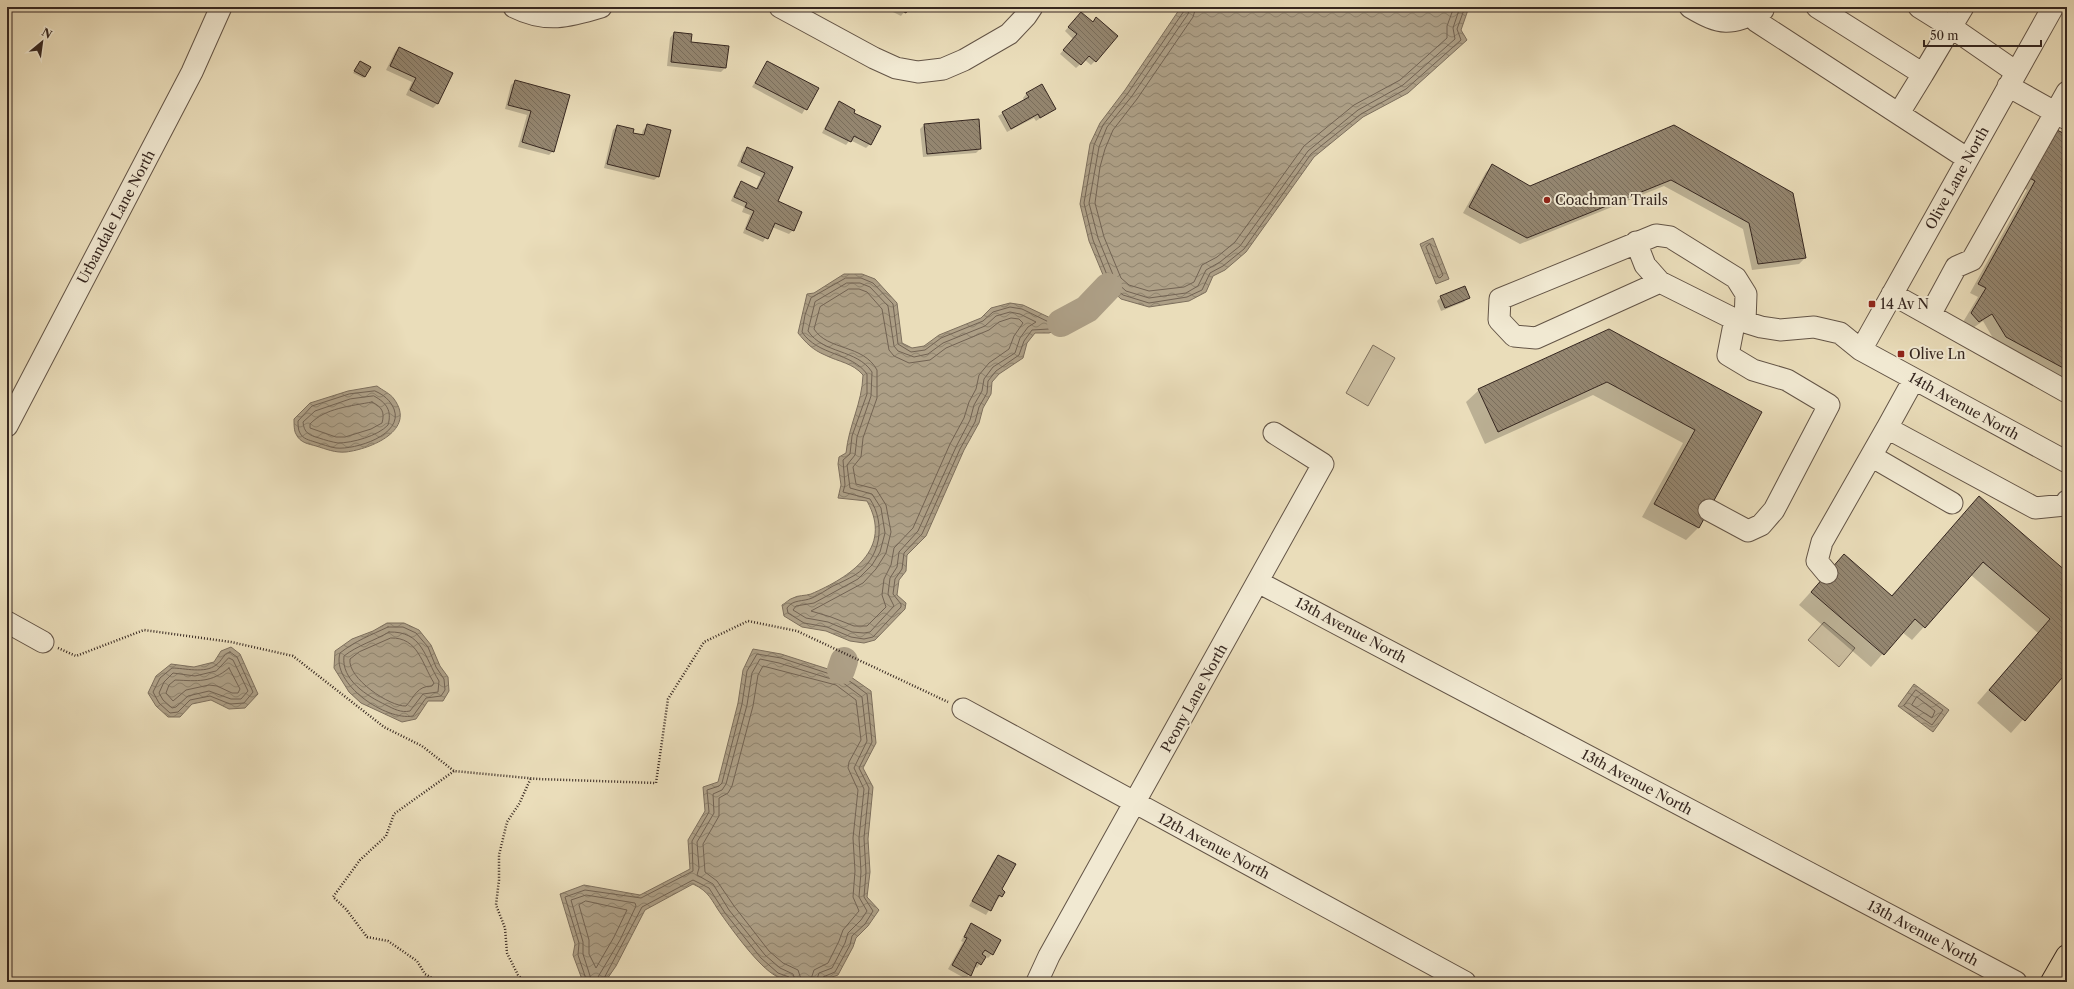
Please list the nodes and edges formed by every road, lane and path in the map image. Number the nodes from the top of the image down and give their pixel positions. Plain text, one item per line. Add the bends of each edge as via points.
1 (221, 7) edge
2 (514, 7) edge
3 (601, 7) edge
4 (780, 7) edge
5 (1032, 7) edge
6 (1690, 7) edge
7 (1817, 7) edge
8 (1919, 7) edge
9 (1963, 7) edge
10 (2053, 7) edge
11 (1764, 8) edge
12 (1951, 27) junction
13 (1923, 74) junction
14 (2012, 79) junction
15 (2067, 92) edge
16 (1899, 113) junction
17 (2061, 116) edge
18 (1968, 159) junction
19 (1636, 242) junction
20 (1660, 282) junction
21 (1892, 294) junction
22 (1930, 315) junction
23 (1740, 321) junction
24 (1861, 350) junction
25 (1914, 379) junction
26 (2067, 392) edge
27 (7, 426) edge
28 (1887, 428) junction
29 (1274, 432) dead end
30 (1871, 456) junction
31 (2067, 462) edge
32 (1952, 503) dead end
33 (2066, 504) edge
34 (1709, 510) dead end
35 (1827, 573) dead end
36 (1258, 582) junction
37 (7, 622) edge
38 (43, 642) joint
39 (963, 709) joint
40 (454, 771) junction
41 (531, 778) junction
42 (1135, 803) junction
43 (2067, 956) edge
44 (439, 982) edge
45 (524, 982) edge
46 (1036, 982) edge
47 (1465, 982) edge
48 (2016, 982) edge
49 (2052, 982) edge

1 - 27 street, Urbandale Lane North via 192,72
2 - 3 street via 528,14 547,18 566,17
4 - 5 street via 874,58 896,68 918,72 943,69 964,60 1009,34
6 - 11 street via 1709,19 1728,23 1743,19
7 - 13 street
8 - 12 street
9 - 12 street
10 - 14 street, Olive Lane North
11 - 16 street via 1756,20
12 - 13 street
12 - 14 street
13 - 16 street
14 - 17 street
14 - 18 street, Olive Lane North
15 - 17 street
16 - 18 street
17 - 22 street via 1972,260 1956,267
18 - 21 street, Olive Lane North
19 - 20 street via 1645,265
19 - 20 street via 1500,299 1499,320 1514,336 1536,338
19 - 23 street via 1656,235 1670,238 1736,278 1746,294
20 - 23 street, 14th Avenue North
21 - 22 street
21 - 24 street, Olive Lane North
22 - 26 street
23 - 24 street, 14th Avenue North via 1780,330 1814,327 1833,331 1840,333
23 - 34 street via 1728,355 1753,370 1787,380 1829,405 1774,510 1761,525 1748,530
24 - 25 street, 14th Avenue North
25 - 28 street
25 - 31 street, 14th Avenue North
28 - 30 street
28 - 33 street via 2035,508
29 - 36 street, Peony Lane North via 1324,464
30 - 32 street
30 - 35 street via 1822,542 1817,561
36 - 42 street, Peony Lane North
36 - 48 street, 13th Avenue North
37 - 38 street
38 - 40 path via 76,656 144,630 231,642 293,656 384,728 422,746
39 - 41 path via 797,631 748,621 704,642 668,699 656,783
39 - 42 street, 12th Avenue North
40 - 41 path
40 - 44 path via 394,814 386,836 360,860 333,898 346,909 368,937 388,941 417,961 426,974
41 - 45 path via 507,822 499,855 496,905 505,928 507,953
42 - 46 street, Peony Lane North
42 - 47 street, 12th Avenue North
43 - 49 main road

